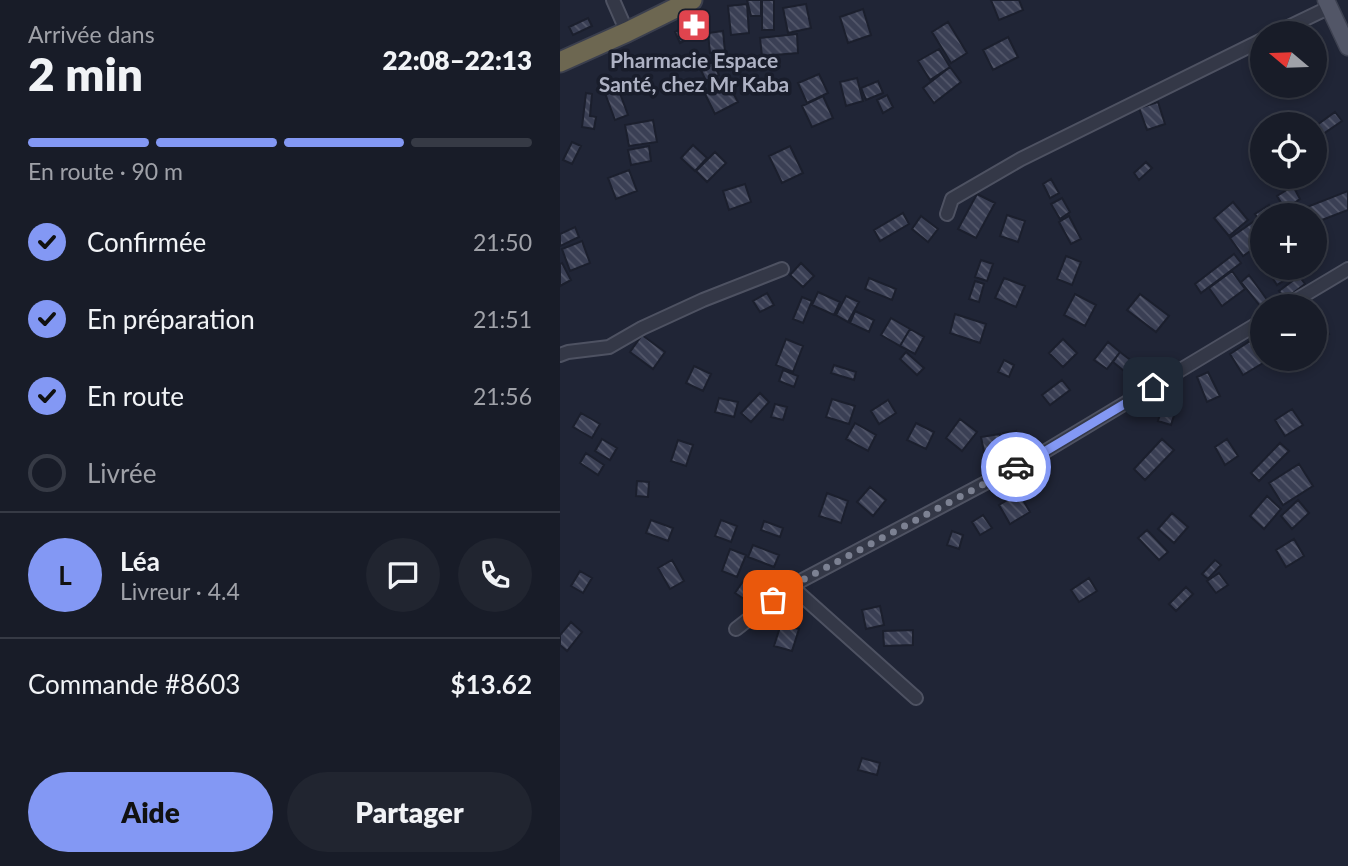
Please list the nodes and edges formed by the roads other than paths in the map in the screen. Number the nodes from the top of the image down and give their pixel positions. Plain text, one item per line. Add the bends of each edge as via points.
1 (613, 0) edge
2 (692, 0) edge
3 (1328, 4) edge
4 (1298, 21) edge
5 (627, 32) junction
6 (1250, 46) edge
7 (1348, 47) edge
8 (560, 61) edge
9 (947, 214) dead end
10 (782, 269) dead end
11 (1348, 269) edge
12 (1306, 294) edge
13 (1250, 328) edge
14 (560, 355) edge
15 (791, 586) junction
16 (736, 629) dead end
17 (916, 698) dead end

1 - 5 street
2 - 5 highway
3 - 4 street
3 - 7 main road
5 - 8 highway
6 - 9 street via 1021,159 952,199
10 - 14 street via 703,300 609,347
11 - 12 street
13 - 15 street via 1044,452
15 - 16 street
15 - 17 street

